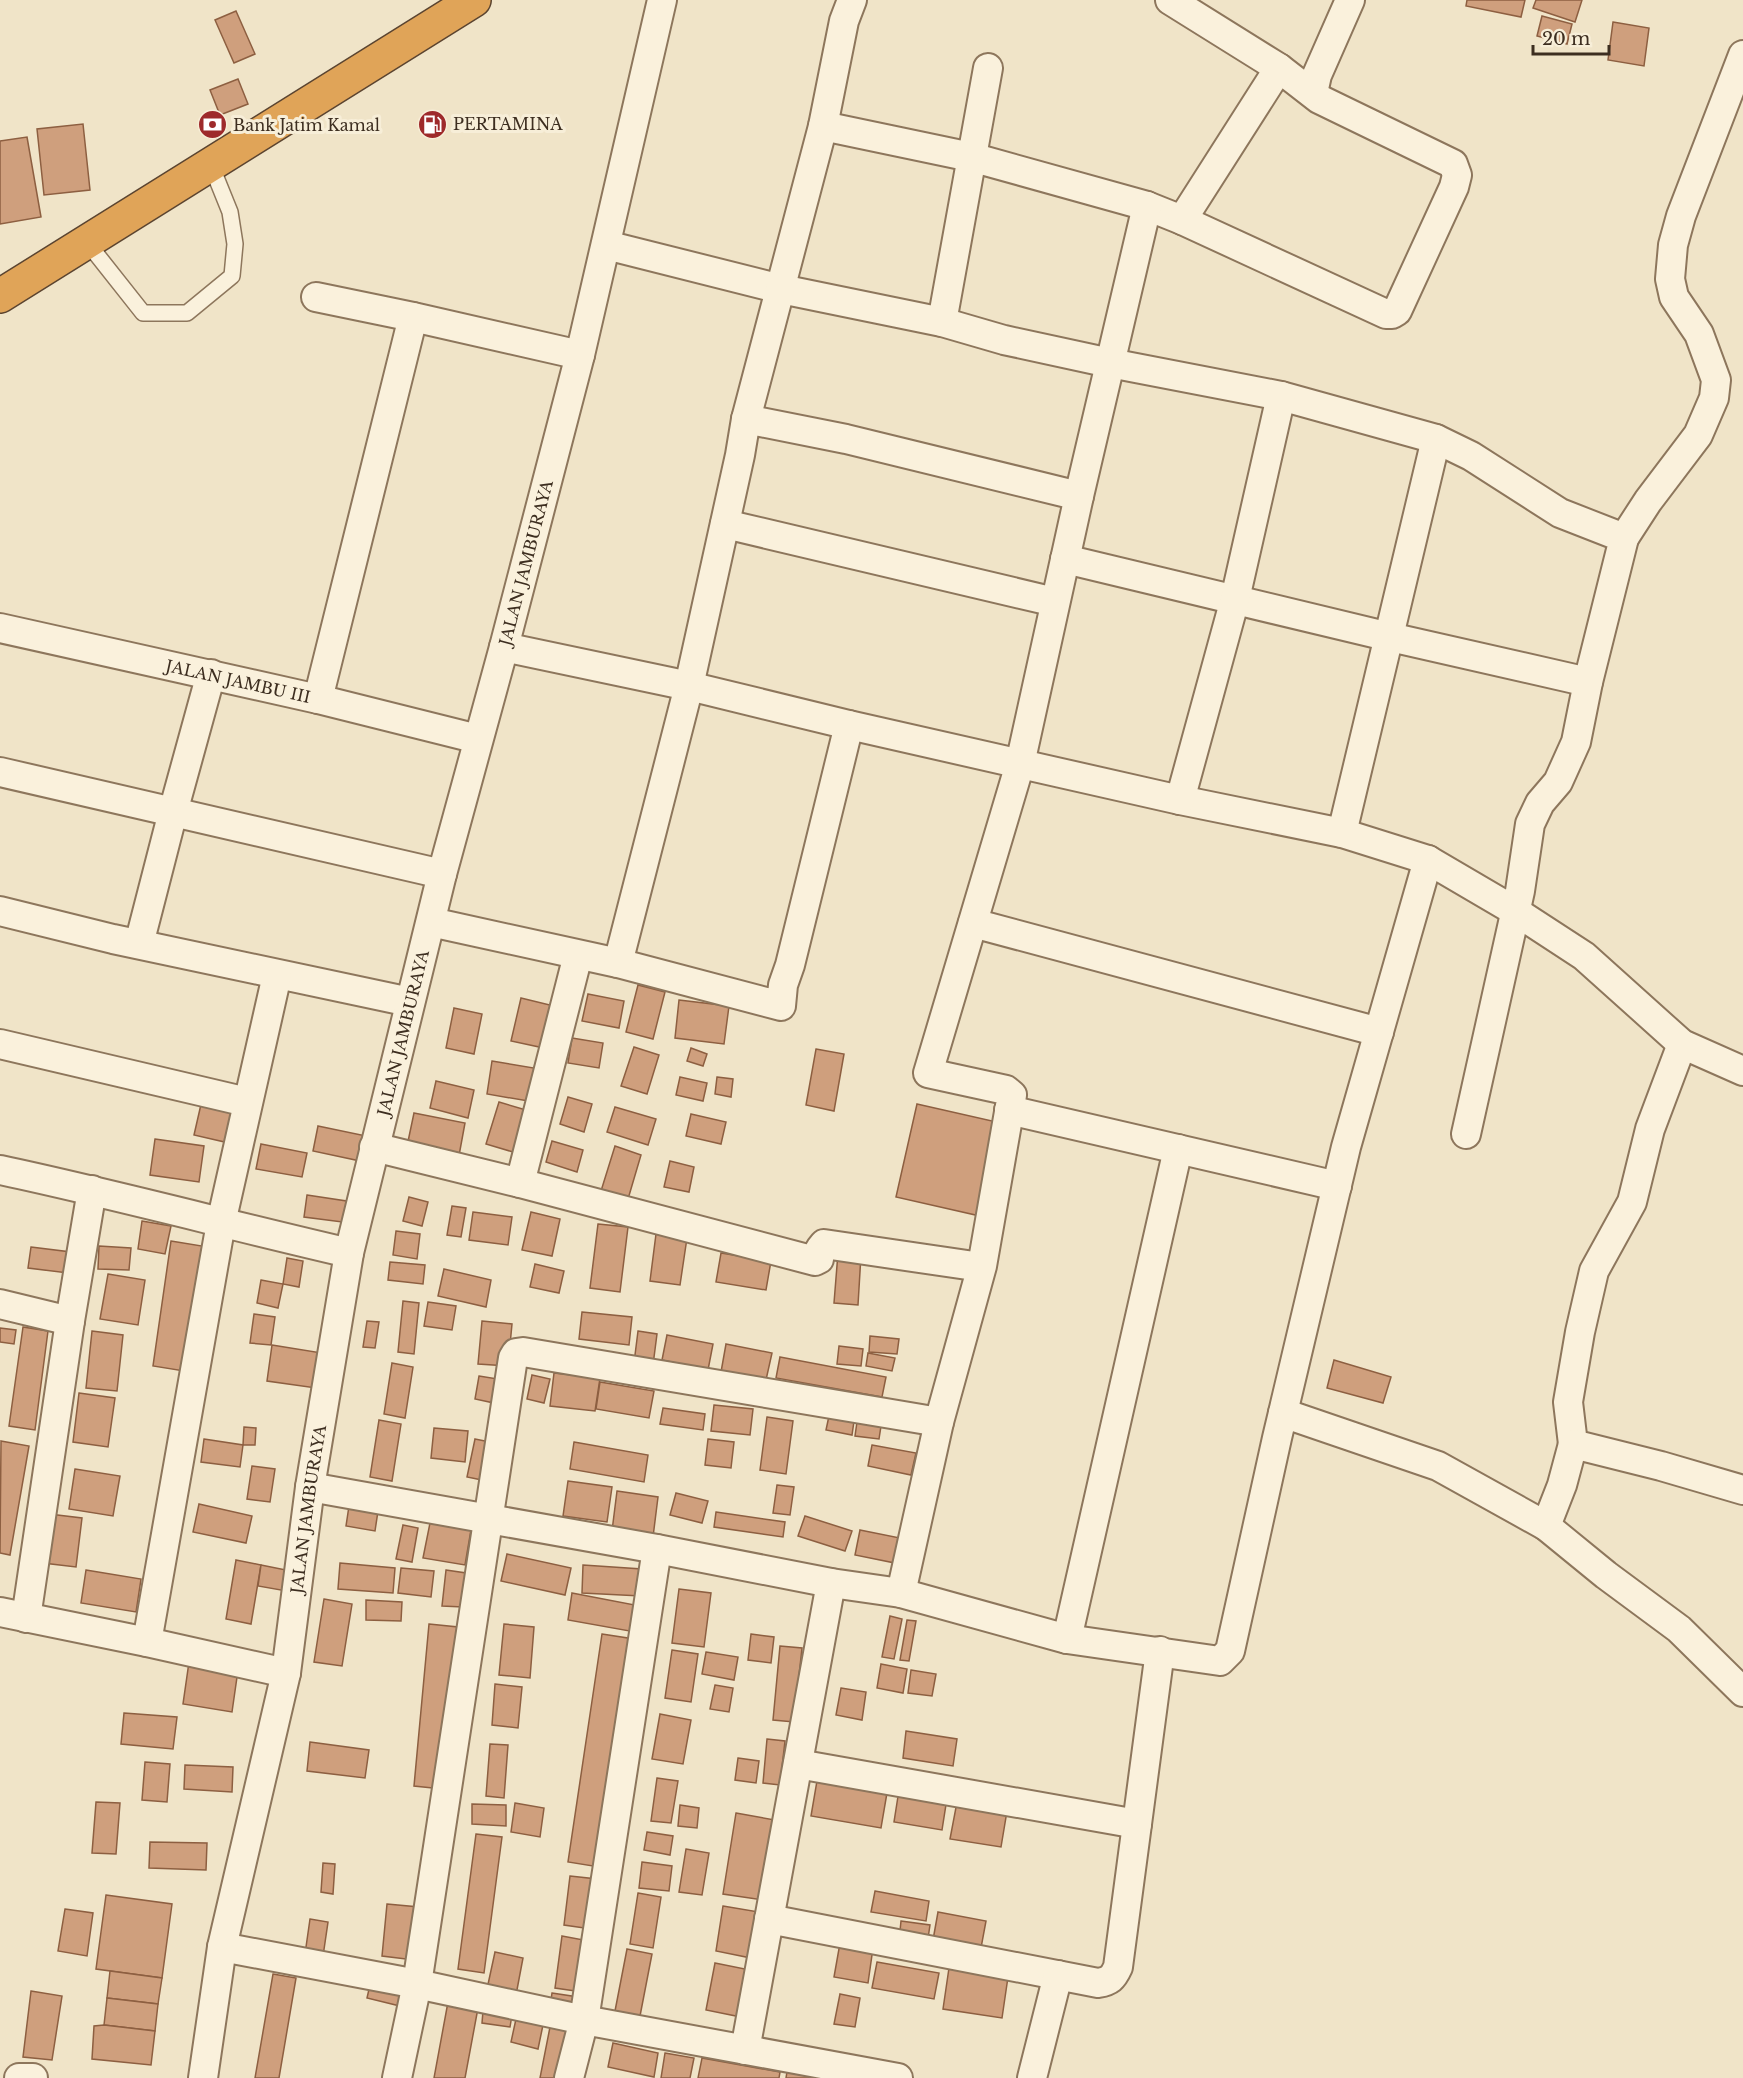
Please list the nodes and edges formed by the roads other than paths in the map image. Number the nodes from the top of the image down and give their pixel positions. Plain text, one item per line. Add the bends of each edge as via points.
1 (474, 0) edge
2 (662, 0) edge
3 (852, 0) edge
4 (1170, 0) edge
5 (1350, 0) edge
6 (1743, 55) edge
7 (988, 68) dead end
8 (1279, 68) junction
9 (1313, 93) junction
10 (823, 126) junction
11 (971, 157) junction
12 (211, 165) junction
13 (1147, 206) junction
14 (1182, 220) junction
15 (86, 241) junction
16 (606, 245) junction
17 (781, 288) junction
18 (0, 296) edge
19 (316, 297) dead end
20 (413, 317) junction
21 (942, 322) junction
22 (580, 355) junction
23 (1110, 363) junction
24 (1281, 396) junction
25 (746, 419) junction
26 (1436, 439) junction
27 (1079, 496) junction
28 (724, 524) junction
29 (1624, 538) junction
30 (1065, 559) junction
31 (1235, 599) junction
32 (1055, 602) junction
33 (0, 627) edge
34 (1390, 637) junction
35 (504, 647) junction
36 (212, 675) junction
37 (1588, 682) junction
38 (688, 686) junction
39 (318, 699) junction
40 (849, 725) junction
41 (478, 738) junction
42 (1020, 764) junction
43 (0, 772) edge
44 (1180, 800) junction
45 (173, 812) junction
46 (1342, 834) junction
47 (1428, 860) junction
48 (442, 874) junction
49 (0, 911) edge
50 (1515, 911) junction
51 (431, 922) junction
52 (973, 923) junction
53 (139, 944) junction
54 (578, 955) junction
55 (618, 963) junction
56 (277, 975) junction
57 (410, 1002) junction
58 (1379, 1032) junction
59 (0, 1044) edge
60 (1682, 1044) junction
61 (1743, 1071) edge
62 (247, 1102) junction
63 (1009, 1110) junction
64 (1466, 1134) dead end
65 (374, 1147) junction
66 (1178, 1149) junction
67 (0, 1170) edge
68 (520, 1183) junction
69 (1337, 1186) junction
70 (92, 1190) junction
71 (221, 1223) junction
72 (349, 1253) junction
73 (981, 1268) junction
74 (0, 1304) edge
75 (70, 1321) junction
76 (1283, 1413) junction
77 (939, 1422) junction
78 (1573, 1444) junction
79 (310, 1487) junction
80 (1743, 1490) edge
81 (488, 1520) junction
82 (1546, 1526) junction
83 (657, 1549) junction
84 (831, 1584) junction
85 (901, 1593) junction
86 (13, 1615) edge
87 (1067, 1639) junction
88 (147, 1642) junction
89 (1160, 1651) junction
90 (286, 1673) junction
91 (1743, 1692) edge
92 (798, 1764) junction
93 (1137, 1824) junction
94 (769, 1919) junction
95 (222, 1947) junction
96 (1058, 1974) junction
97 (417, 1984) junction
98 (584, 2020) junction
99 (745, 2050) junction
100 (0, 2069) edge
101 (8, 2078) edge
102 (19, 2078) edge
103 (33, 2078) edge
104 (202, 2078) edge
105 (398, 2078) edge
106 (569, 2078) edge
107 (898, 2078) edge
108 (1032, 2078) edge

1 - 12 highway
2 - 16 street, JALAN JAMBURAYA
3 - 10 street via 844,21
4 - 8 street
5 - 9 street
6 - 29 street via 1681,216 1670,279 1674,297 1699,334 1716,380 1714,398 1698,435
7 - 11 street
8 - 9 street
8 - 14 street
9 - 14 street via 1453,164 1457,175 1454,188 1398,311 1386,314
10 - 11 street
10 - 17 street
11 - 13 street
11 - 21 street
12 - 15 highway
12 - 15 lane via 231,212 235,244 232,276 187,313 143,313
13 - 14 street
13 - 23 street
15 - 18 highway
16 - 17 street
16 - 22 street, JALAN JAMBURAYA
17 - 21 street
17 - 25 street
19 - 20 street
20 - 22 street
20 - 39 street
21 - 23 street
22 - 35 street, JALAN JAMBURAYA
23 - 24 street
23 - 27 street
24 - 26 street
24 - 31 street
25 - 27 street via 846,439
25 - 28 street
26 - 29 street via 1479,461 1560,513
26 - 34 street
27 - 30 street
28 - 32 street
28 - 38 street
29 - 37 street
30 - 31 street
30 - 32 street
31 - 34 street
31 - 44 street
32 - 42 street
33 - 36 street, JALAN JAMBU III
34 - 37 street
34 - 46 street
35 - 38 street
35 - 41 street, JALAN JAMBURAYA
36 - 39 street, JALAN JAMBU III
36 - 45 street
37 - 50 street via 1576,742 1558,782 1540,803 1530,824
38 - 40 street
38 - 55 street
39 - 41 street, JALAN JAMBU III
40 - 42 street
40 - 55 street via 783,984 781,1006
41 - 48 street, JALAN JAMBURAYA
42 - 44 street
42 - 52 street
43 - 45 street
44 - 46 street
45 - 48 street
45 - 53 street
46 - 47 street
47 - 50 street
47 - 58 street
48 - 51 street, JALAN JAMBURAYA
49 - 53 street
50 - 60 street via 1584,956
50 - 64 street
51 - 54 street
51 - 57 street, JALAN JAMBURAYA
52 - 58 street
52 - 63 street via 928,1073 1005,1090 1012,1095
53 - 56 street
54 - 55 street
54 - 68 street
56 - 57 street
56 - 62 street
57 - 65 street, JALAN JAMBURAYA
58 - 69 street
59 - 62 street
60 - 61 street
60 - 78 street via 1650,1129 1632,1203 1594,1271 1568,1402
62 - 71 street
63 - 66 street
63 - 73 street
65 - 68 street
65 - 72 street, JALAN JAMBURAYA
66 - 69 street
66 - 87 street
67 - 70 street
68 - 73 street via 815,1262 824,1244
69 - 76 street
70 - 71 street
70 - 75 street
71 - 72 street
71 - 88 street
72 - 79 street, JALAN JAMBURAYA
73 - 77 street
74 - 75 street
75 - 86 street
76 - 82 street via 1438,1466
76 - 89 street via 1230,1651 1220,1661
77 - 81 street via 516,1353
77 - 85 street
78 - 80 street
78 - 82 street
79 - 81 street
79 - 90 street, JALAN JAMBURAYA
81 - 83 street
81 - 97 street
82 - 91 street via 1680,1629
83 - 84 street
83 - 98 street
84 - 85 street
84 - 92 street
85 - 87 street
86 - 88 street
87 - 89 street
88 - 90 street
89 - 93 street
90 - 95 street, JALAN JAMBURAYA
92 - 93 street
92 - 94 street
93 - 96 street via 1114,1977 1098,1983
94 - 96 street
94 - 99 street
95 - 97 street
95 - 104 street, JALAN JAMBURAYA
96 - 108 street
97 - 98 street
97 - 105 street
98 - 99 street
98 - 106 street
99 - 107 street
100 - 101 street
102 - 103 street

